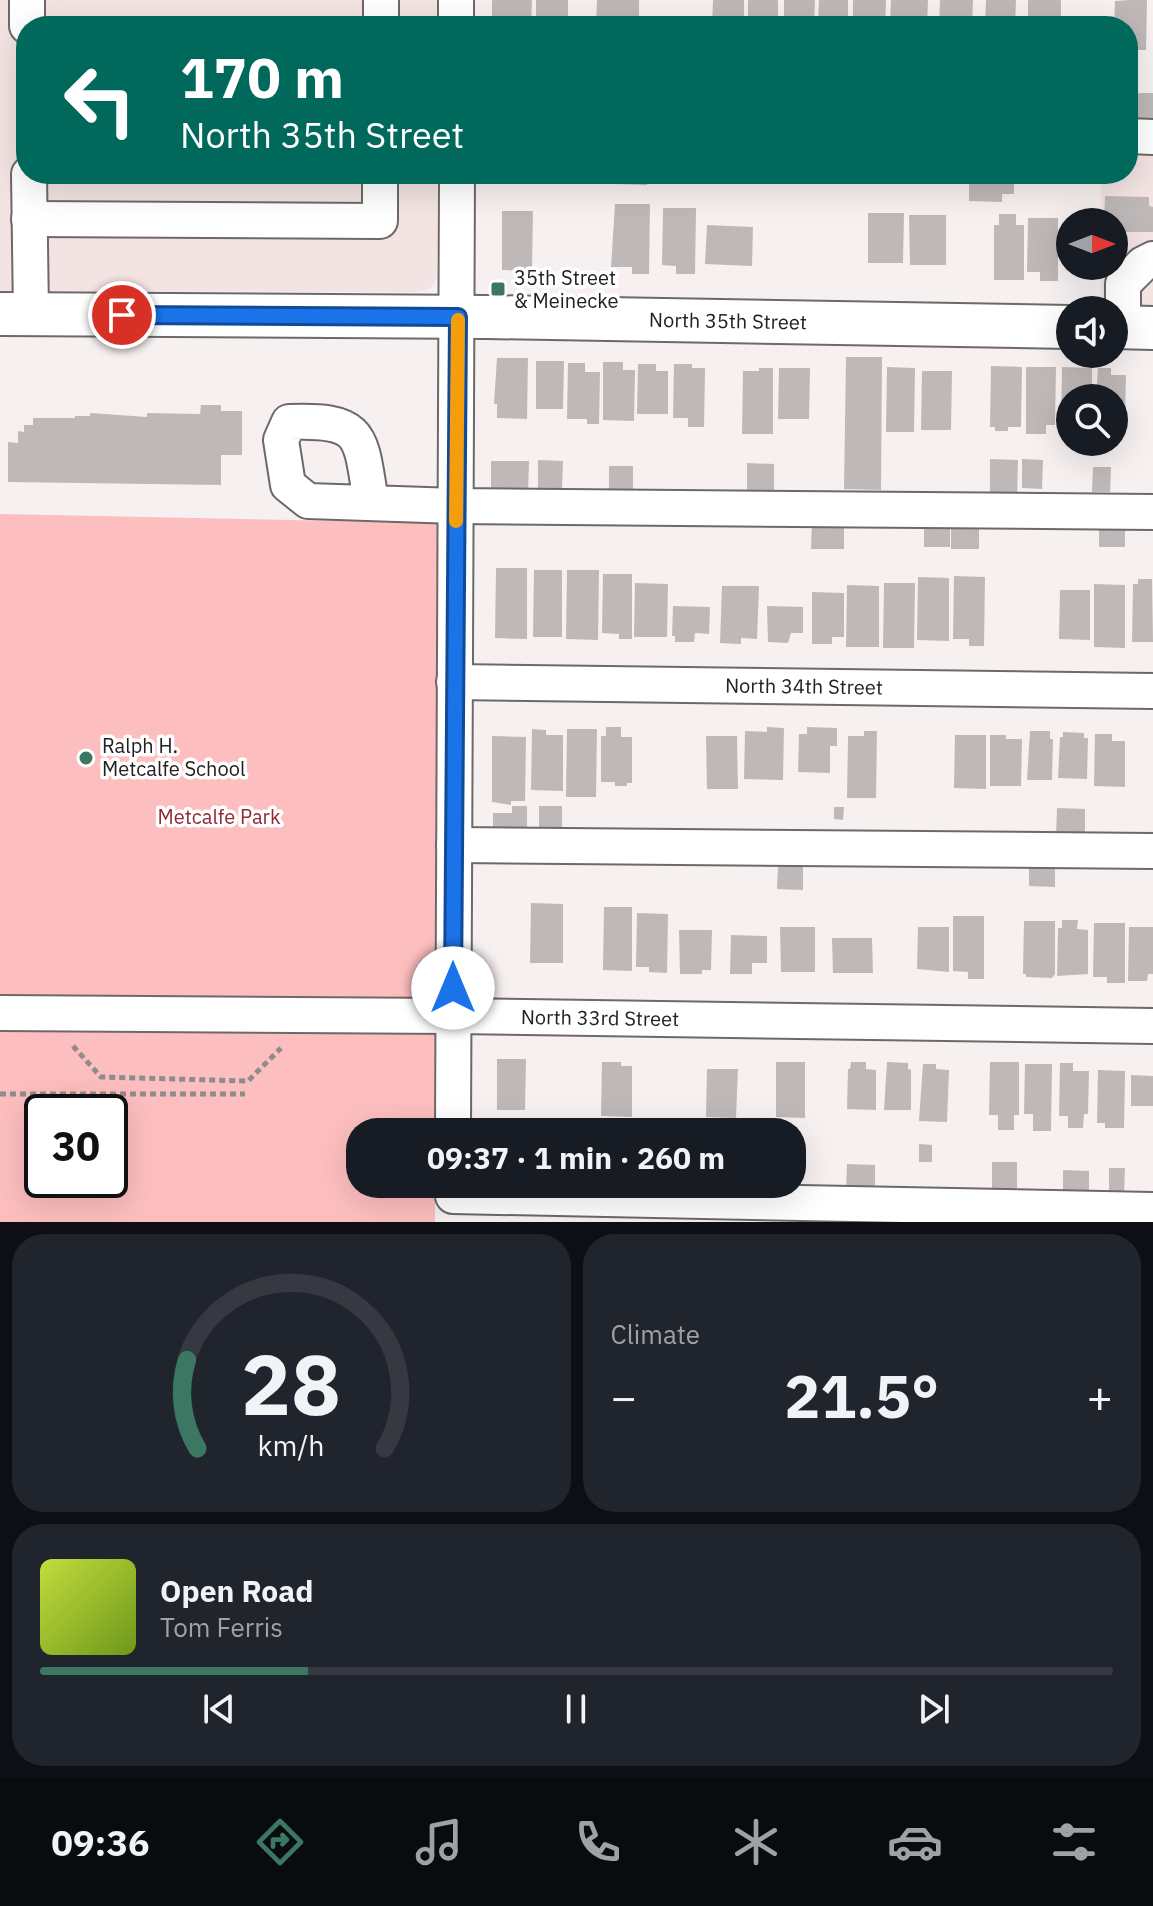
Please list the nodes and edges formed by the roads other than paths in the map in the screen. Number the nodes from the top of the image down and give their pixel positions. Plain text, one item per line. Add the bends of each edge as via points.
1 (29, 184) edge
2 (380, 184) edge
3 (457, 184) edge
4 (29, 219) junction
5 (1153, 259) edge
6 (15, 314) edge
7 (458, 317) junction
8 (1056, 327) edge
9 (1130, 327) edge
10 (371, 502) dead end
11 (456, 506) junction
12 (1153, 512) edge
13 (454, 682) junction
14 (1153, 691) edge
15 (454, 845) junction
16 (1153, 851) edge
17 (0, 1013) edge
18 (453, 1016) junction
19 (1153, 1026) edge
20 (453, 1118) edge
21 (453, 1201) edge
22 (1153, 1210) edge

1 - 4 street
2 - 4 street via 380,221
3 - 7 street
4 - 6 street
5 - 9 street via 1123,284
6 - 7 main road, North 35th Street
7 - 8 main road, North 35th Street
7 - 11 street
10 - 11 street
11 - 12 street
11 - 13 street
13 - 14 street, North 34th Street
13 - 15 street
15 - 16 street
15 - 18 street
17 - 18 street, North 33rd Street
18 - 19 street, North 33rd Street
18 - 20 street
21 - 22 street

